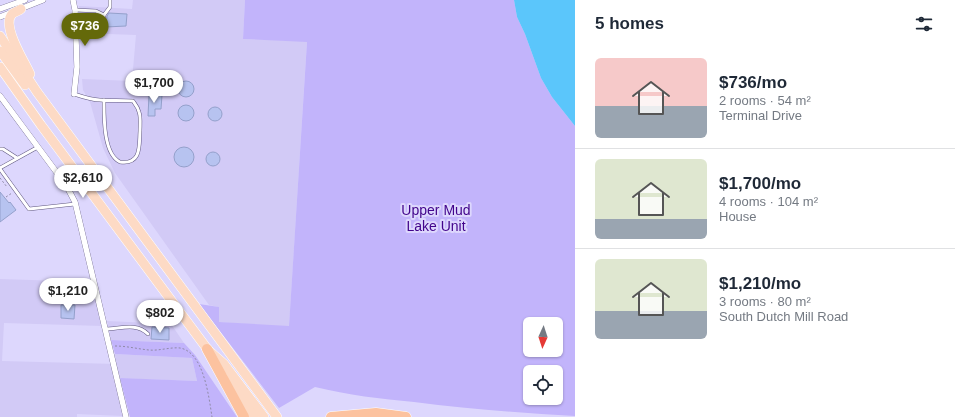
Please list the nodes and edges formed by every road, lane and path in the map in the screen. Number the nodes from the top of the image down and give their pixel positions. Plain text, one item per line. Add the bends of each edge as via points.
1 (25, 0) edge
2 (44, 0) edge
3 (73, 0) edge
4 (110, 0) edge
5 (0, 9) edge
6 (21, 9) junction
7 (75, 10) junction
8 (104, 15) junction
9 (0, 17) edge
10 (76, 28) junction
11 (0, 36) edge
12 (0, 51) edge
13 (0, 67) edge
14 (74, 94) joint
15 (0, 96) edge
16 (40, 96) junction
17 (104, 100) junction
18 (38, 147) junction
19 (0, 149) edge
20 (17, 158) junction
21 (0, 168) edge
22 (0, 178) edge
23 (8, 188) dead end
24 (13, 193) dead end
25 (6, 197) dead end
26 (75, 204) junction
27 (105, 329) junction
28 (148, 334) dead end
29 (109, 346) junction
30 (207, 349) junction
31 (126, 417) edge
32 (212, 417) edge
33 (244, 417) edge
34 (254, 417) edge
35 (264, 417) edge
36 (277, 417) edge
37 (331, 417) edge
38 (406, 417) edge

1 - 5 street
2 - 6 street
3 - 7 street
4 - 8 lane via 110,7
6 - 9 street
6 - 16 main road via 12,14 11,31
7 - 8 lane via 96,11
7 - 10 street
8 - 10 lane via 103,27
10 - 14 street via 77,79
11 - 16 main road
12 - 16 main road via 35,96
13 - 30 main road
14 - 17 lane
15 - 18 street
16 - 36 main road
17 - 17 lane via 132,101 140,112 139,149 135,158 130,161 120,162 113,155 106,134
18 - 20 lane
18 - 26 street via 66,185
19 - 20 lane
20 - 21 lane
21 - 26 lane via 29,209
22 - 23 path
24 - 25 path
26 - 27 street
27 - 28 lane via 137,327
27 - 29 street
29 - 31 street
29 - 32 path via 149,350 179,348 189,352 196,360 207,386
30 - 33 highway
30 - 34 main road
30 - 35 main road via 224,364
37 - 38 highway via 376,413

